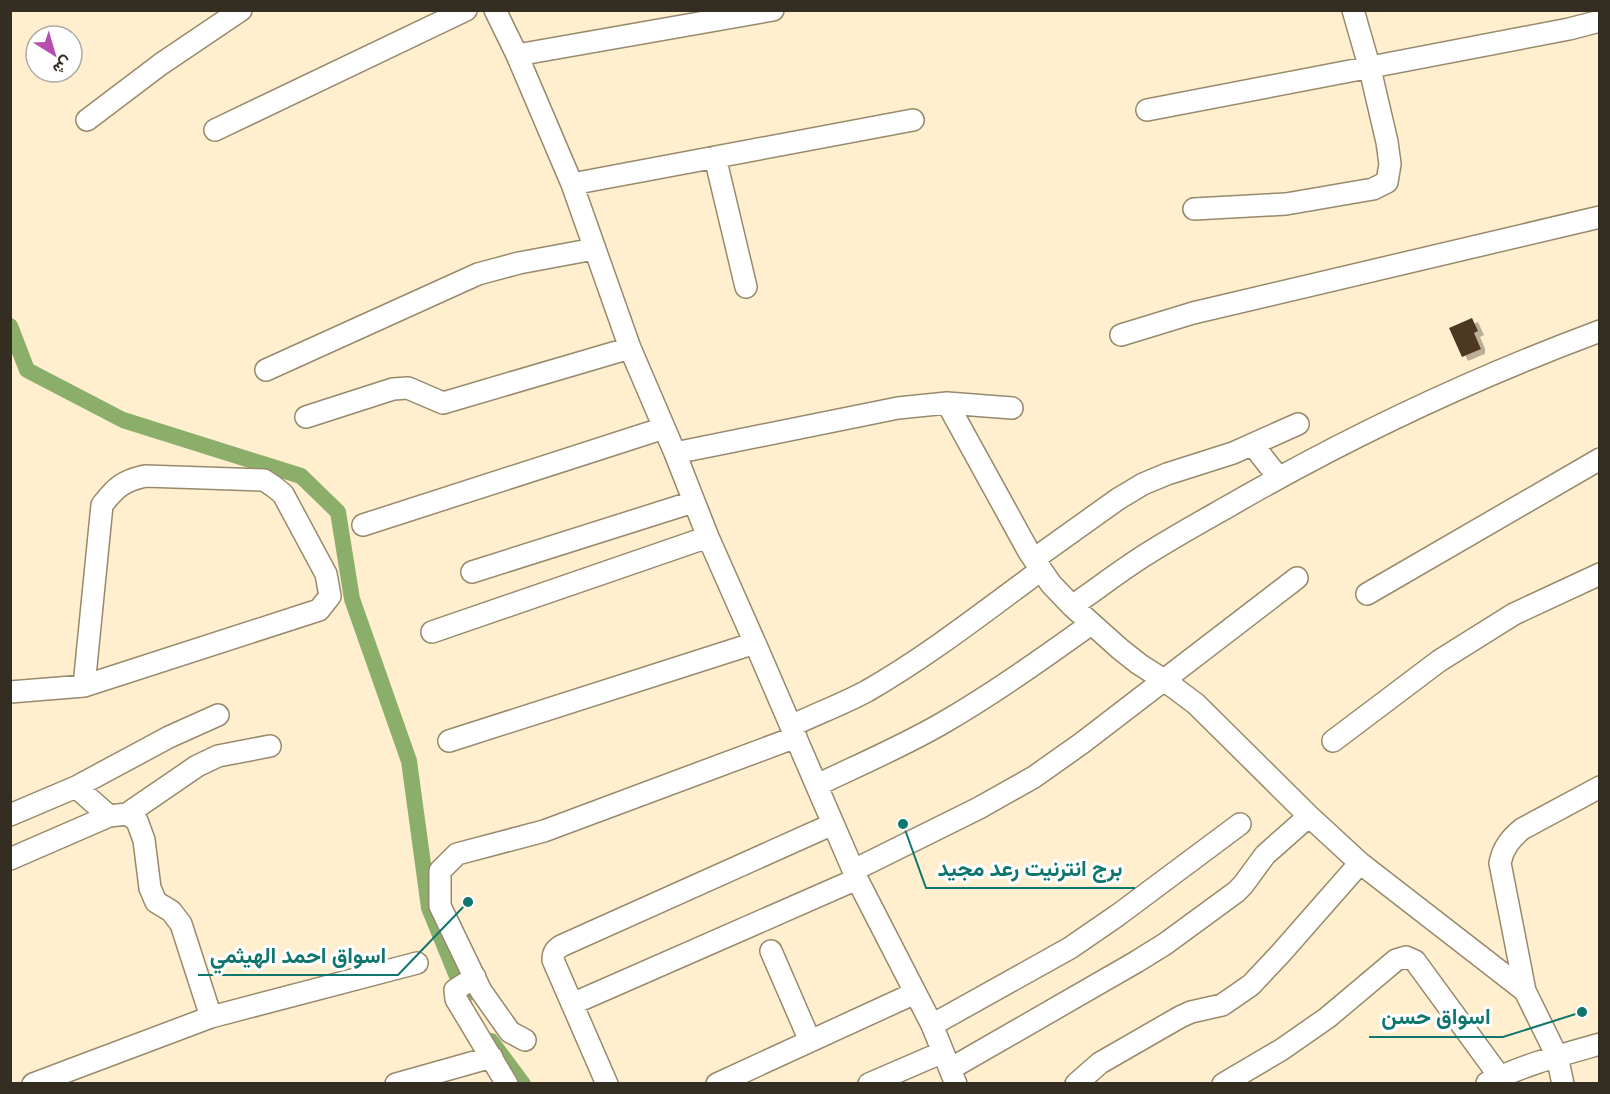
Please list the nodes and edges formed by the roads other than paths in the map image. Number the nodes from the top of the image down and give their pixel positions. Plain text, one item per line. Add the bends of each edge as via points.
1 (241, 10) edge
2 (466, 10) edge
3 (495, 10) edge
4 (773, 10) edge
5 (1353, 10) edge
6 (1599, 21) edge
7 (517, 55) junction
8 (1370, 69) junction
9 (1148, 110) dead end
10 (87, 120) dead end
11 (913, 120) dead end
12 (215, 130) dead end
13 (716, 157) junction
14 (572, 184) junction
15 (1194, 209) dead end
16 (1599, 217) edge
17 (594, 249) junction
18 (746, 286) dead end
19 (1599, 330) edge
20 (1121, 335) dead end
21 (630, 348) junction
22 (266, 370) dead end
23 (947, 403) junction
24 (1012, 408) dead end
25 (306, 417) dead end
26 (1298, 424) dead end
27 (664, 428) junction
28 (1253, 445) junction
29 (675, 453) junction
30 (1599, 459) edge
31 (1278, 477) junction
32 (693, 502) junction
33 (363, 525) dead end
34 (708, 537) junction
35 (1038, 565) junction
36 (472, 572) dead end
37 (1599, 574) edge
38 (1297, 578) dead end
39 (1367, 594) dead end
40 (1072, 606) junction
41 (1091, 624) junction
42 (432, 632) dead end
43 (755, 643) junction
44 (1164, 680) junction
45 (84, 686) junction
46 (10, 692) edge
47 (218, 715) dead end
48 (794, 732) junction
49 (449, 741) dead end
50 (1334, 741) dead end
51 (270, 746) dead end
52 (817, 784) junction
53 (76, 787) junction
54 (1599, 788) edge
55 (10, 815) edge
56 (118, 815) junction
57 (1309, 816) junction
58 (833, 824) junction
59 (1240, 824) dead end
60 (10, 859) edge
61 (1360, 862) junction
62 (856, 874) junction
63 (771, 951) dead end
64 (417, 963) dead end
65 (475, 977) junction
66 (1525, 991) junction
67 (915, 993) junction
68 (572, 1004) junction
69 (211, 1017) junction
70 (932, 1025) junction
71 (525, 1040) dead end
72 (810, 1041) junction
73 (1599, 1044) edge
74 (1557, 1056) junction
75 (492, 1057) junction
76 (950, 1068) edge
77 (1491, 1082) edge
78 (33, 1083) edge
79 (396, 1083) edge
80 (507, 1083) edge
81 (607, 1083) edge
82 (717, 1083) edge
83 (869, 1083) edge
84 (1076, 1083) edge
85 (1223, 1083) edge
86 (1563, 1083) edge

1 - 10 street
2 - 12 street
3 - 7 street
4 - 7 street
5 - 8 street
6 - 8 street
7 - 14 street
8 - 9 street
8 - 15 street via 1387,142 1387,182 1373,189 1286,204
11 - 13 street
13 - 14 street
13 - 18 street
14 - 17 street
16 - 20 street via 1192,313
17 - 21 street
17 - 22 street via 478,274
19 - 31 street via 1444,394
21 - 25 street via 443,403 408,388 393,389
21 - 27 street
23 - 24 street
23 - 29 street via 898,408
23 - 35 street
26 - 28 street
27 - 29 street
27 - 33 street
28 - 31 street
28 - 35 street via 1143,484 1118,499
29 - 32 street
30 - 39 street
31 - 40 street via 1138,560
32 - 34 street
32 - 36 street
34 - 42 street
34 - 43 street
35 - 40 street
35 - 48 street via 944,641
37 - 50 street via 1505,620 1439,661
38 - 44 street
40 - 41 street
41 - 44 street
41 - 52 street via 1025,672 940,724
43 - 48 street
43 - 49 street
44 - 57 street via 1196,704
44 - 62 street via 1025,782
45 - 45 street via 319,610 330,596 326,574 283,494 264,480 145,476 128,480 111,493 102,505
45 - 46 street
47 - 53 street via 169,736
48 - 52 street
48 - 65 street via 544,831 457,854 440,871 440,906
51 - 56 street via 218,756
52 - 58 street
53 - 55 street
53 - 56 street
54 - 66 street via 1522,829 1502,853 1500,863
56 - 60 street
56 - 69 street via 137,821 144,840 150,888 156,902 171,911 181,924
57 - 61 street
57 - 76 street via 1265,855 1236,892 1165,944
58 - 62 street
58 - 68 street via 555,950 553,960
59 - 70 street via 1070,948
61 - 66 street
61 - 84 street via 1251,985 1222,1005 1180,1017 1100,1062
62 - 67 street
62 - 68 street
63 - 72 street
64 - 69 street
65 - 71 street via 510,1032
65 - 75 street via 455,990 456,999
66 - 74 street
67 - 70 street
67 - 72 street
68 - 81 street
69 - 78 street
70 - 76 street
72 - 82 street
73 - 74 street
74 - 77 street
74 - 86 street
75 - 79 street
75 - 80 street
76 - 83 street
77 - 85 street via 1415,961 1406,957 1391,964 1327,1018 1281,1050

